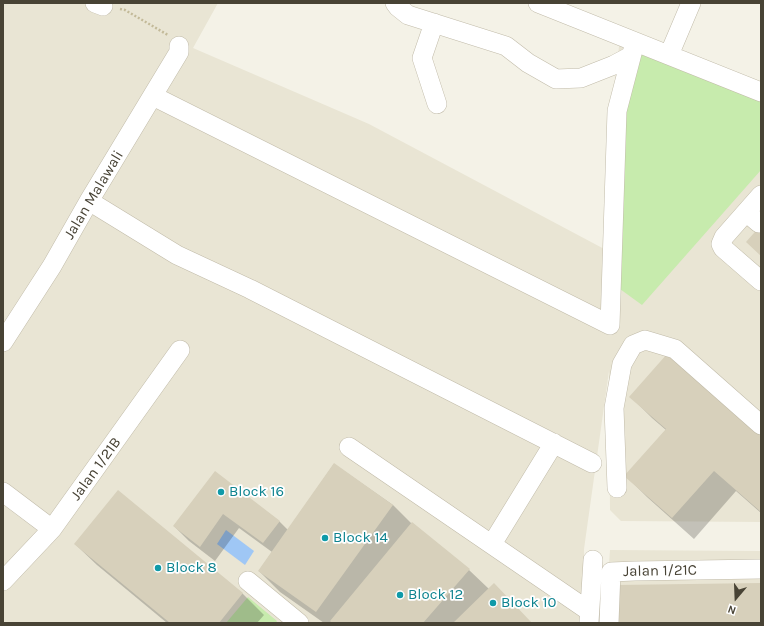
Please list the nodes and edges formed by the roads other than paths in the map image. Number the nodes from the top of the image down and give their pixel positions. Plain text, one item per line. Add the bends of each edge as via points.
1 (395, 3) edge
2 (538, 3) edge
3 (691, 3) edge
4 (434, 23) junction
5 (179, 46) road end
6 (633, 49) junction
7 (669, 55) junction
8 (761, 92) edge
9 (153, 96) junction
10 (437, 104) dead end
11 (89, 201) junction
12 (756, 208) edge
13 (761, 281) edge
14 (5, 334) edge
15 (180, 350) dead end
16 (761, 425) edge
17 (554, 443) junction
18 (349, 447) dead end
19 (592, 462) dead end
20 (617, 488) dead end
21 (3, 492) edge
22 (52, 529) junction
23 (492, 544) junction
24 (593, 560) dead end
25 (761, 569) edge
26 (3, 581) edge
27 (248, 581) dead end
28 (589, 617) edge
29 (299, 623) edge
30 (608, 623) edge

1 - 4 street via 408,15
2 - 6 street
3 - 7 street
4 - 6 street via 506,46 528,63 556,79 581,78 614,64
4 - 10 street via 422,58
5 - 9 street, Jalan Malawali via 179,52
6 - 7 street
6 - 9 street via 617,111 610,325
7 - 8 street
9 - 11 street, Jalan Malawali
11 - 14 street, Jalan Malawali via 52,266
11 - 17 street via 177,255 250,289
12 - 13 street via 724,237 721,244
15 - 22 street, Jalan 1/21B
16 - 20 street via 675,348 645,340 633,345 622,364 614,408
17 - 19 street
17 - 23 street
18 - 23 street
21 - 22 street
22 - 26 street, Jalan 1/21B
23 - 28 street
24 - 28 street
25 - 30 street, Jalan 1/21C via 611,572
27 - 29 street

